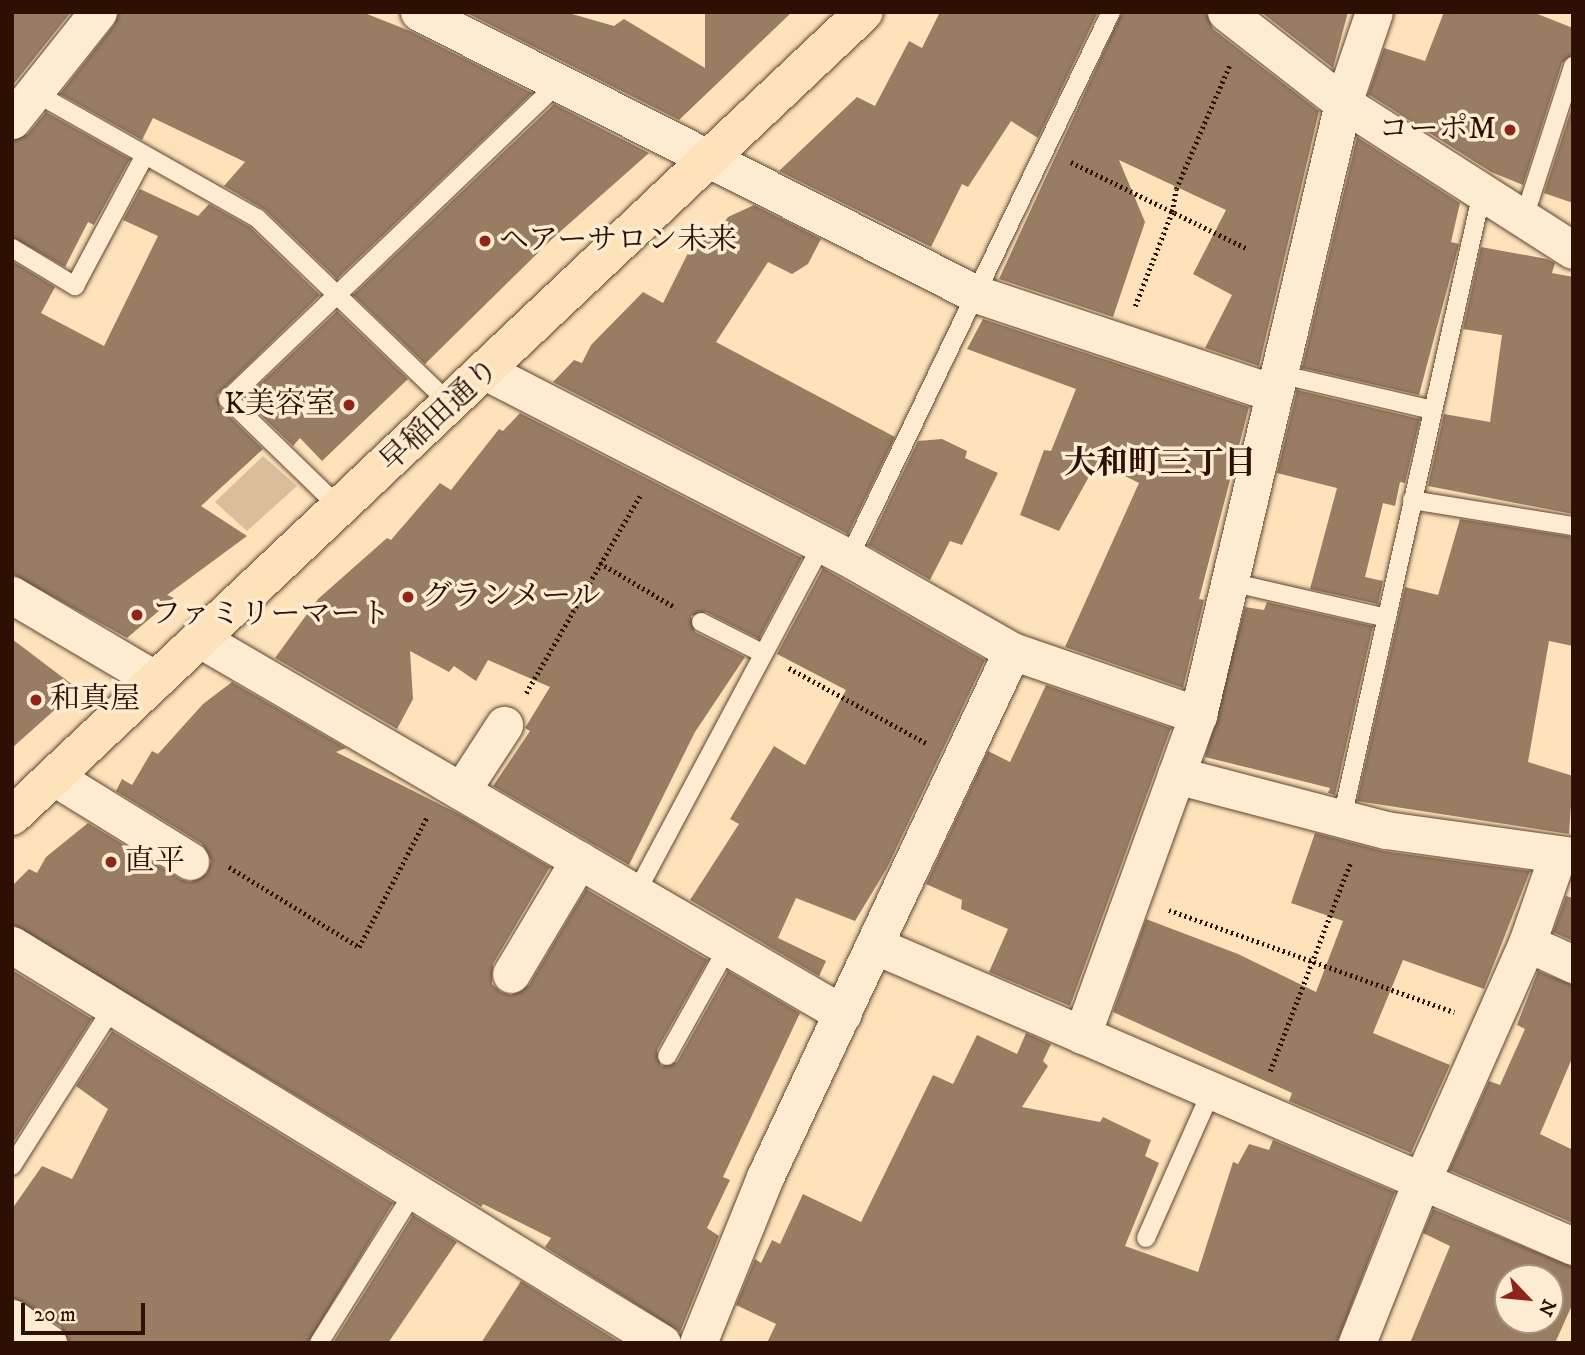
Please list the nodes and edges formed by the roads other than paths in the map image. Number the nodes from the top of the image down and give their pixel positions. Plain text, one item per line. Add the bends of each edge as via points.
1 (98, 12) edge
2 (864, 12) edge
3 (1111, 12) edge
4 (1374, 12) edge
5 (433, 15) edge
6 (1236, 20) edge
7 (1573, 66) edge
8 (559, 83) junction
9 (1343, 103) junction
10 (23, 106) edge
11 (144, 157) junction
12 (713, 159) junction
13 (1482, 192) junction
14 (1524, 218) junction
15 (12, 248) edge
16 (1573, 250) edge
17 (976, 294) junction
18 (338, 296) junction
19 (487, 373) junction
20 (1276, 384) junction
21 (451, 405) junction
22 (1433, 410) junction
23 (1412, 500) junction
24 (340, 508) junction
25 (1573, 526) edge
26 (835, 552) junction
27 (1230, 582) junction
28 (12, 595) edge
29 (1387, 618) junction
30 (701, 622) road end
31 (201, 639) junction
32 (1012, 651) junction
33 (762, 653) junction
34 (156, 680) junction
35 (1198, 715) junction
36 (504, 725) road end
37 (1176, 775) junction
38 (54, 777) junction
39 (453, 787) junction
40 (14, 812) edge
41 (1354, 821) junction
42 (1565, 857) edge
43 (579, 860) junction
44 (190, 861) road end
45 (636, 893) junction
46 (1527, 943) junction
47 (12, 945) edge
48 (874, 945) junction
49 (728, 947) junction
50 (1573, 964) edge
51 (511, 974) dead end
52 (113, 1007) junction
53 (843, 1014) junction
54 (1083, 1035) junction
55 (667, 1056) dead end
56 (1212, 1090) junction
57 (12, 1166) edge
58 (1422, 1180) junction
59 (413, 1193) junction
60 (1146, 1238) dead end
61 (1573, 1246) edge
62 (12, 1318) edge
63 (48, 1343) edge
64 (319, 1343) edge
65 (662, 1343) edge
66 (698, 1343) edge
67 (1357, 1343) edge

1 - 10 street
2 - 12 main road, 早稲田通り
3 - 17 lane
4 - 9 street
5 - 8 street
6 - 9 street
7 - 14 lane
8 - 12 street
8 - 18 lane
9 - 13 street
9 - 20 street
10 - 11 lane
11 - 15 lane via 75,286
11 - 18 lane via 257,218
12 - 17 street
12 - 19 main road, 早稲田通り
13 - 14 street
13 - 22 lane
14 - 16 street
17 - 20 street via 1121,342
17 - 26 lane
18 - 21 lane
18 - 24 lane via 229,399
19 - 21 main road, 早稲田通り
19 - 26 street
20 - 22 lane
20 - 27 street
21 - 24 main road, 早稲田通り
22 - 23 lane
23 - 25 lane
23 - 29 lane
24 - 31 main road, 早稲田通り
26 - 32 street
26 - 33 lane
27 - 29 lane
27 - 35 street
28 - 34 street
29 - 41 lane
30 - 33 lane
31 - 34 main road, 早稲田通り
31 - 39 street
32 - 35 street
32 - 48 street
33 - 45 lane
34 - 38 main road, 早稲田通り
35 - 37 street
36 - 39 street
37 - 41 street
37 - 54 street
38 - 40 main road, 早稲田通り
38 - 44 street
39 - 43 street
41 - 42 street
42 - 46 street
43 - 45 street
43 - 51 street
45 - 49 street
46 - 50 street
46 - 58 street
47 - 52 street
48 - 53 street
48 - 54 street
49 - 53 street
49 - 55 lane
52 - 57 lane
52 - 59 street
53 - 66 street via 765,1177
54 - 56 street
56 - 58 street
56 - 60 lane
58 - 61 street
58 - 67 street
59 - 64 lane
59 - 65 street
62 - 63 street

